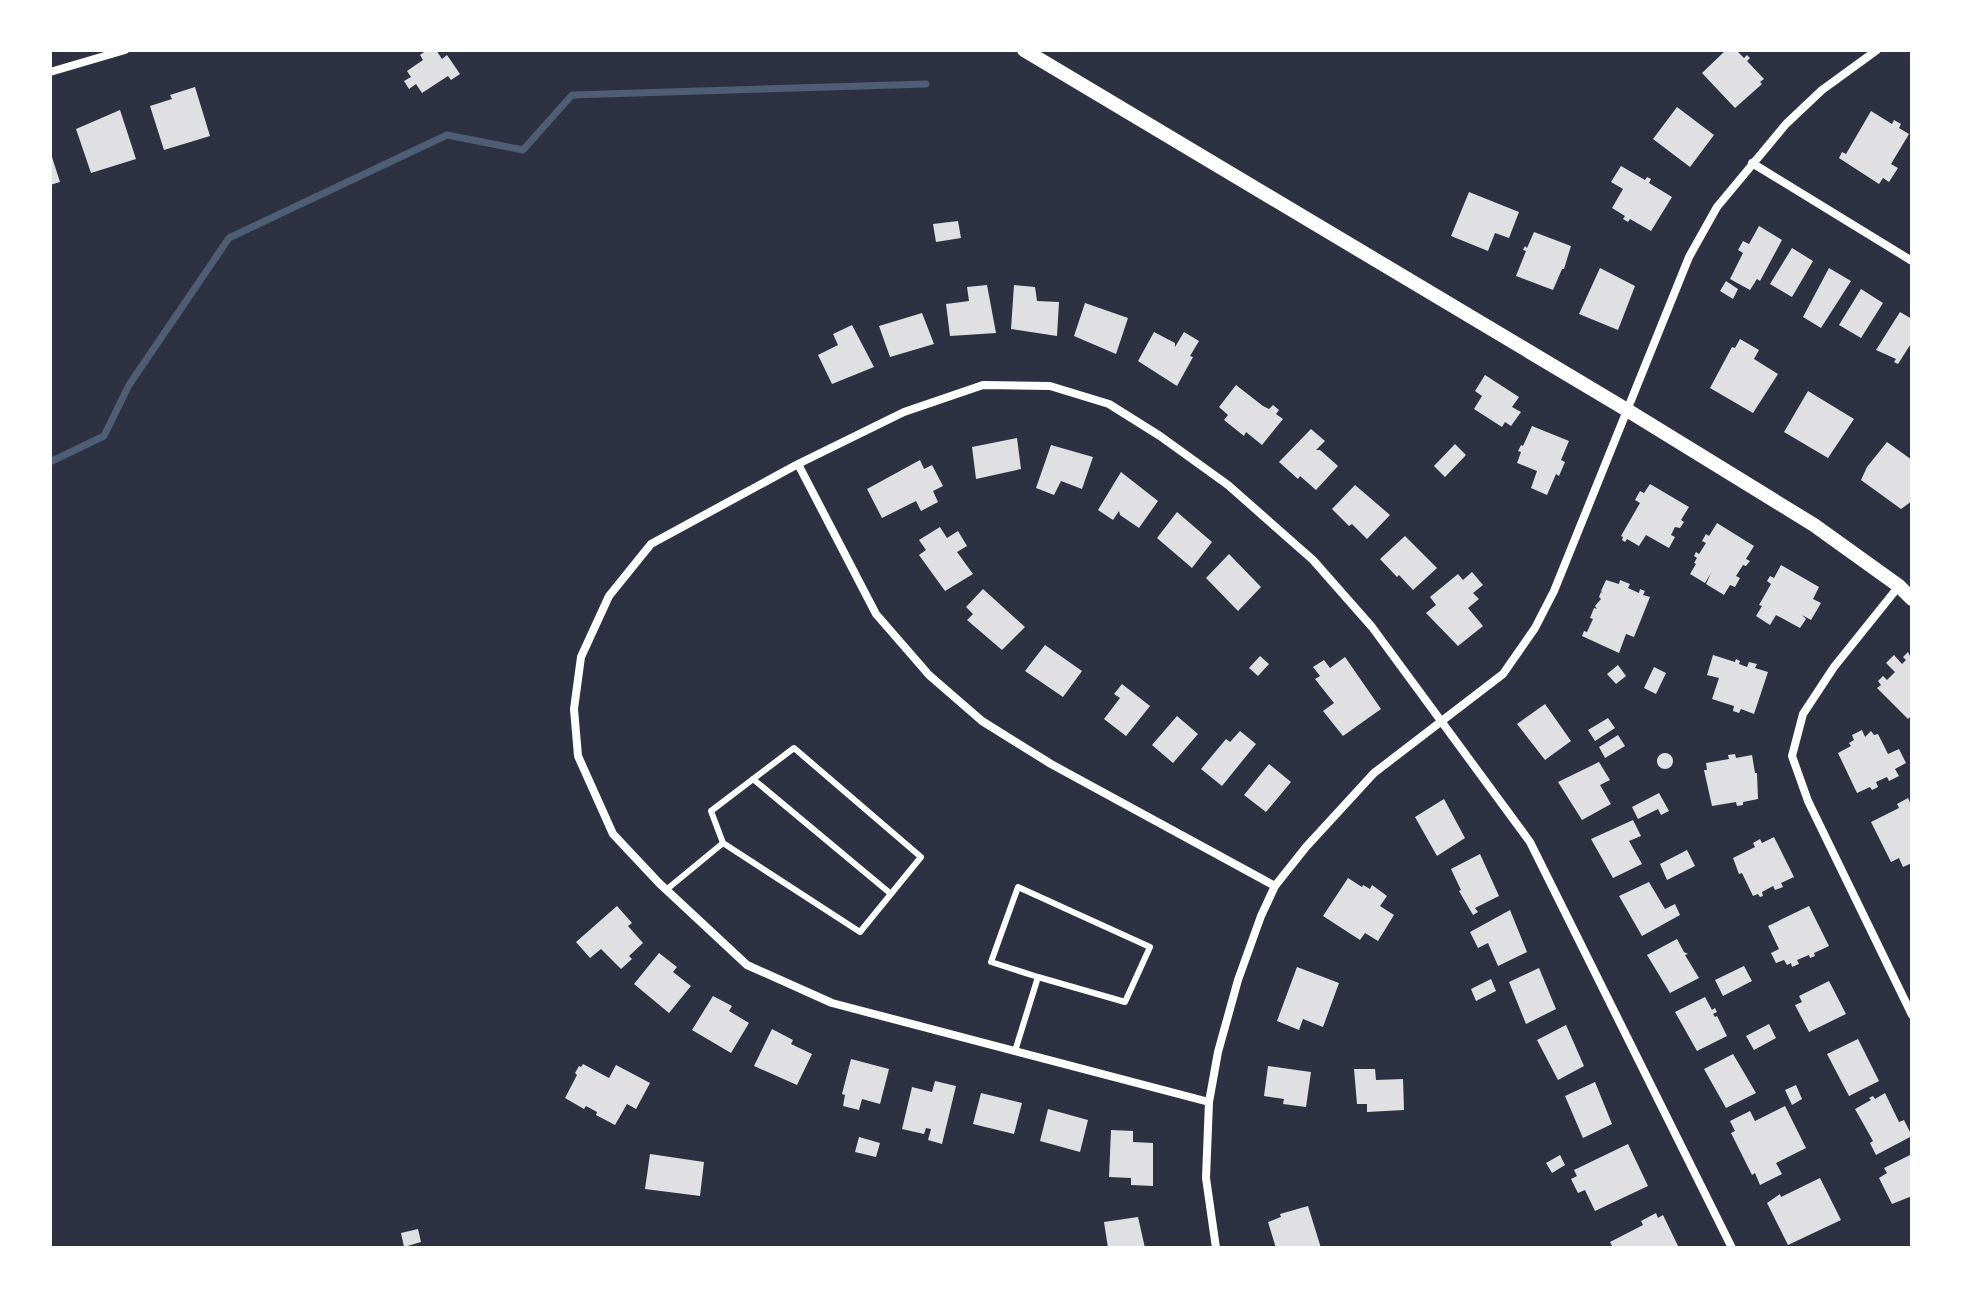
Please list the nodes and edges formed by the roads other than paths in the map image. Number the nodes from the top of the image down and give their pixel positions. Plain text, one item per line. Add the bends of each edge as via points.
1 (125, 50) edge
2 (1024, 50) edge
3 (1877, 50) edge
4 (50, 72) edge
5 (1752, 163) junction
6 (1912, 261) edge
7 (1627, 410) junction
8 (798, 464) junction
9 (1899, 586) junction
10 (1912, 599) edge
11 (1442, 721) junction
12 (753, 779) junction
13 (723, 843) junction
14 (1275, 886) junction
15 (666, 890) junction
16 (891, 894) junction
17 (1038, 977) junction
18 (1912, 1015) edge
19 (1015, 1051) junction
20 (1209, 1102) junction
21 (1216, 1248) edge
22 (1732, 1248) edge

1 - 4 street
2 - 7 street
3 - 5 street via 1822,90
5 - 6 street
5 - 7 street via 1717,207 1689,257
7 - 9 street via 1814,525
7 - 11 street via 1535,628 1503,674
8 - 11 street via 904,412 983,385 1050,386 1109,404 1228,485 1313,560 1372,627
8 - 14 street via 876,614 929,675 982,721 1051,764
8 - 15 street via 651,544 609,596 581,657 574,709 578,756 613,834
9 - 10 street
9 - 18 street via 1803,714 1792,756 1808,801
11 - 14 street via 1374,773
11 - 22 street via 1530,842
12 - 13 lane via 711,811
12 - 16 lane
12 - 16 lane via 794,748 921,857
13 - 15 lane
13 - 16 lane via 860,932
14 - 20 street via 1238,980
15 - 19 street via 747,965 832,1003
17 - 17 lane via 1125,1002 1150,947 1018,887 991,962
17 - 19 lane
19 - 20 street
20 - 21 street via 1206,1178

